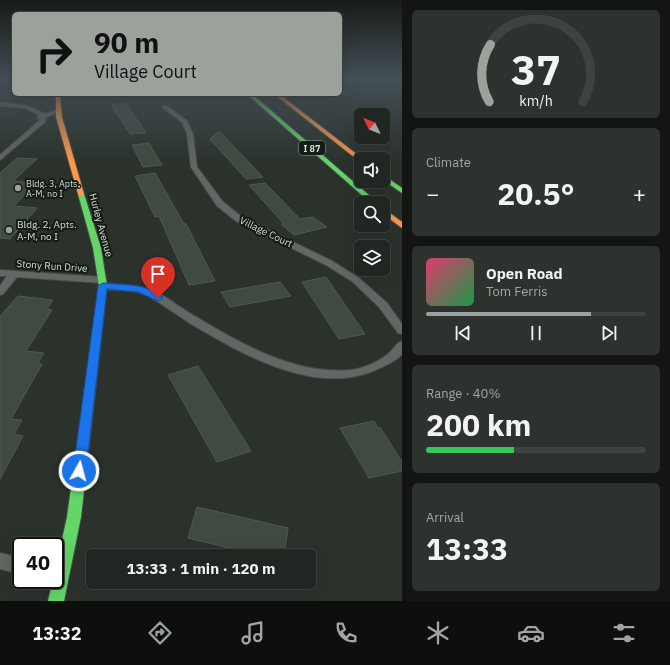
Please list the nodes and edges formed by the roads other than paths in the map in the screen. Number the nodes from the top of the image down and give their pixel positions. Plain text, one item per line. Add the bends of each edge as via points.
1 (26, 107) edge
2 (59, 107) edge
3 (165, 107) dead end
4 (264, 107) edge
5 (293, 107) edge
6 (59, 114) junction
7 (43, 117) junction
8 (354, 155) edge
9 (0, 158) edge
10 (390, 182) edge
11 (402, 191) edge
12 (367, 196) edge
13 (390, 216) edge
14 (402, 226) edge
15 (0, 273) edge
16 (14, 274) junction
17 (102, 283) junction
18 (0, 292) edge
19 (402, 331) edge
20 (402, 344) edge
21 (64, 553) edge
22 (0, 561) edge
23 (12, 564) edge
24 (57, 589) edge
25 (56, 601) edge

1 - 7 lane
2 - 6 main road, Hurley Avenue
3 - 19 lane, Village Court via 184,121 190,134 194,167 220,204 239,219 328,263 356,280 383,305
4 - 12 main road, I 87
5 - 8 main road, I 87
6 - 7 lane
6 - 17 main road, Hurley Avenue via 97,248
7 - 9 lane
10 - 11 main road
13 - 14 main road
15 - 16 lane, Stony Run Drive
16 - 17 lane, Stony Run Drive
16 - 18 lane
17 - 20 lane via 150,293 246,350 309,372 352,374 379,365 399,352
17 - 21 main road, Hurley Avenue via 74,517
22 - 23 lane
24 - 25 main road, Hurley Avenue

